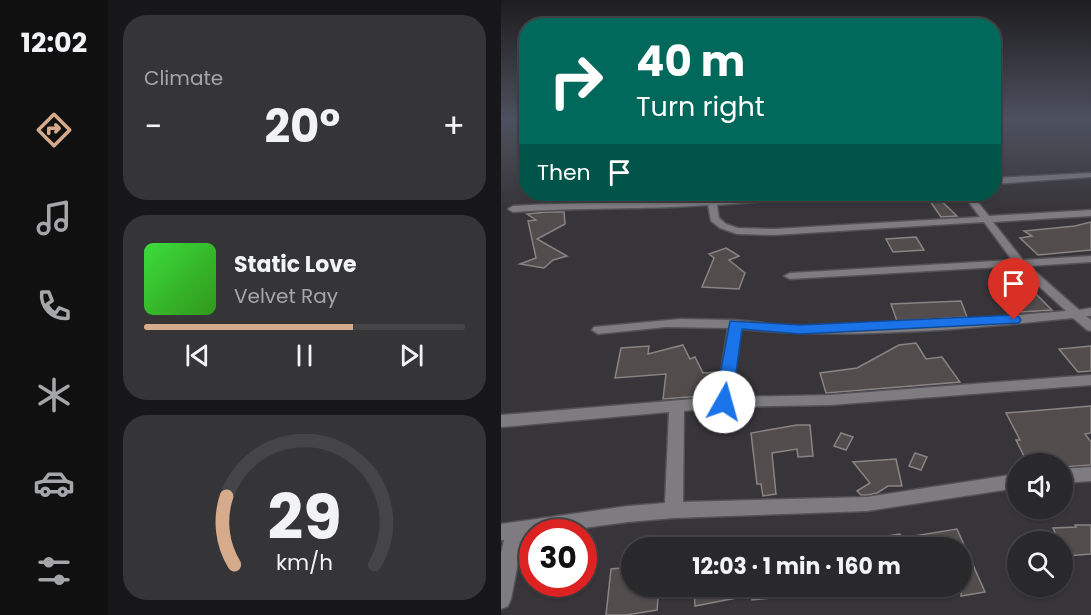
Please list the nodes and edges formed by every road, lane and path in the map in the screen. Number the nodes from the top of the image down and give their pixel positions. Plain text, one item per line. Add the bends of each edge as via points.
1 (1091, 175) edge
2 (1001, 181) edge
3 (684, 201) edge
4 (711, 201) edge
5 (972, 201) edge
6 (513, 209) dead end
7 (1091, 213) edge
8 (985, 218) junction
9 (1091, 259) edge
10 (1020, 263) junction
11 (790, 276) dead end
12 (1084, 313) edge
13 (735, 324) junction
14 (1091, 327) edge
15 (598, 330) dead end
16 (1091, 380) edge
17 (724, 402) junction
18 (677, 408) junction
19 (501, 421) edge
20 (1091, 474) edge
21 (1073, 475) edge
22 (1007, 483) edge
23 (674, 510) junction
24 (508, 531) edge
25 (501, 599) edge

1 - 2 street
3 - 6 street via 630,207 565,205
4 - 8 street via 714,219 737,231 800,231
5 - 8 street
7 - 8 street
8 - 10 street
9 - 10 street
10 - 11 street
10 - 12 street
12 - 13 street via 800,330
12 - 14 street
13 - 15 street via 657,324
13 - 17 street
16 - 17 street via 829,400
17 - 18 street
18 - 19 street
18 - 23 street
20 - 21 street
22 - 23 street via 867,504
23 - 24 street
24 - 25 street

